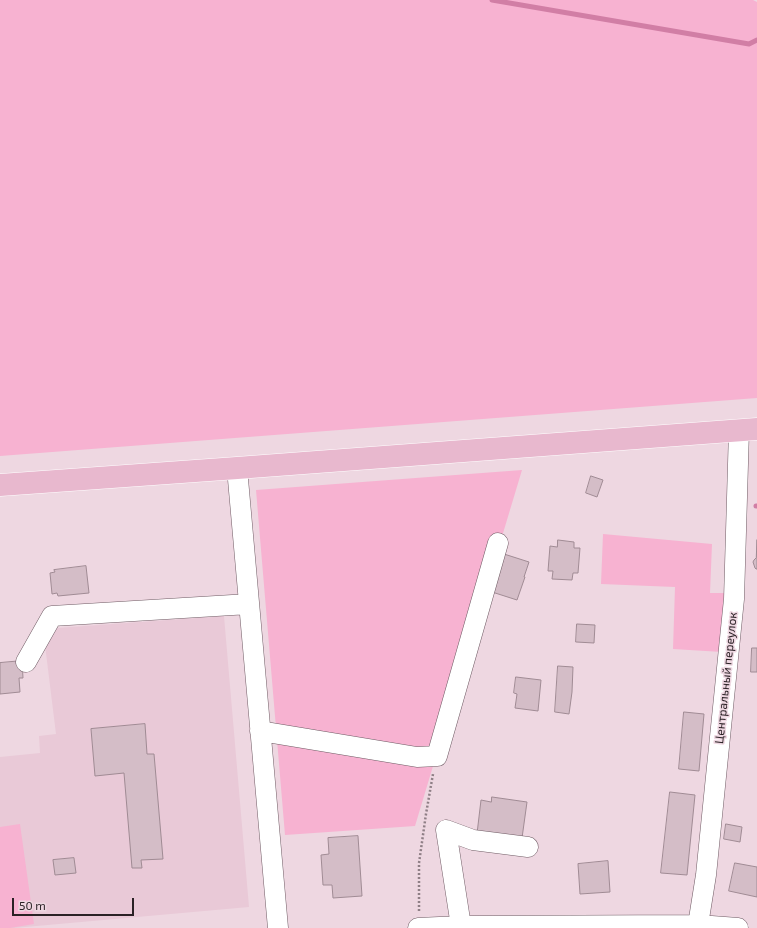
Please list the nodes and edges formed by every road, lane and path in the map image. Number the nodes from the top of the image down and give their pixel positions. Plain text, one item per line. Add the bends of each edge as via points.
1 (748, 429) edge
2 (237, 468) junction
3 (0, 485) edge
4 (498, 543) dead end
5 (249, 604) junction
6 (26, 662) dead end
7 (260, 731) junction
8 (437, 756) junction
9 (528, 847) dead end
10 (698, 925) junction
11 (461, 926) junction
12 (278, 928) edge
13 (418, 928) edge
14 (738, 928) edge

1 - 2 main road
1 - 10 street, Центральный переулок via 734,599 706,875
2 - 3 main road
2 - 5 street
4 - 8 street
5 - 6 street via 52,616
5 - 7 street
7 - 8 street via 417,757
7 - 12 street
8 - 13 path via 419,863
9 - 11 street via 473,840 446,830
10 - 11 street
10 - 14 street
11 - 13 street

